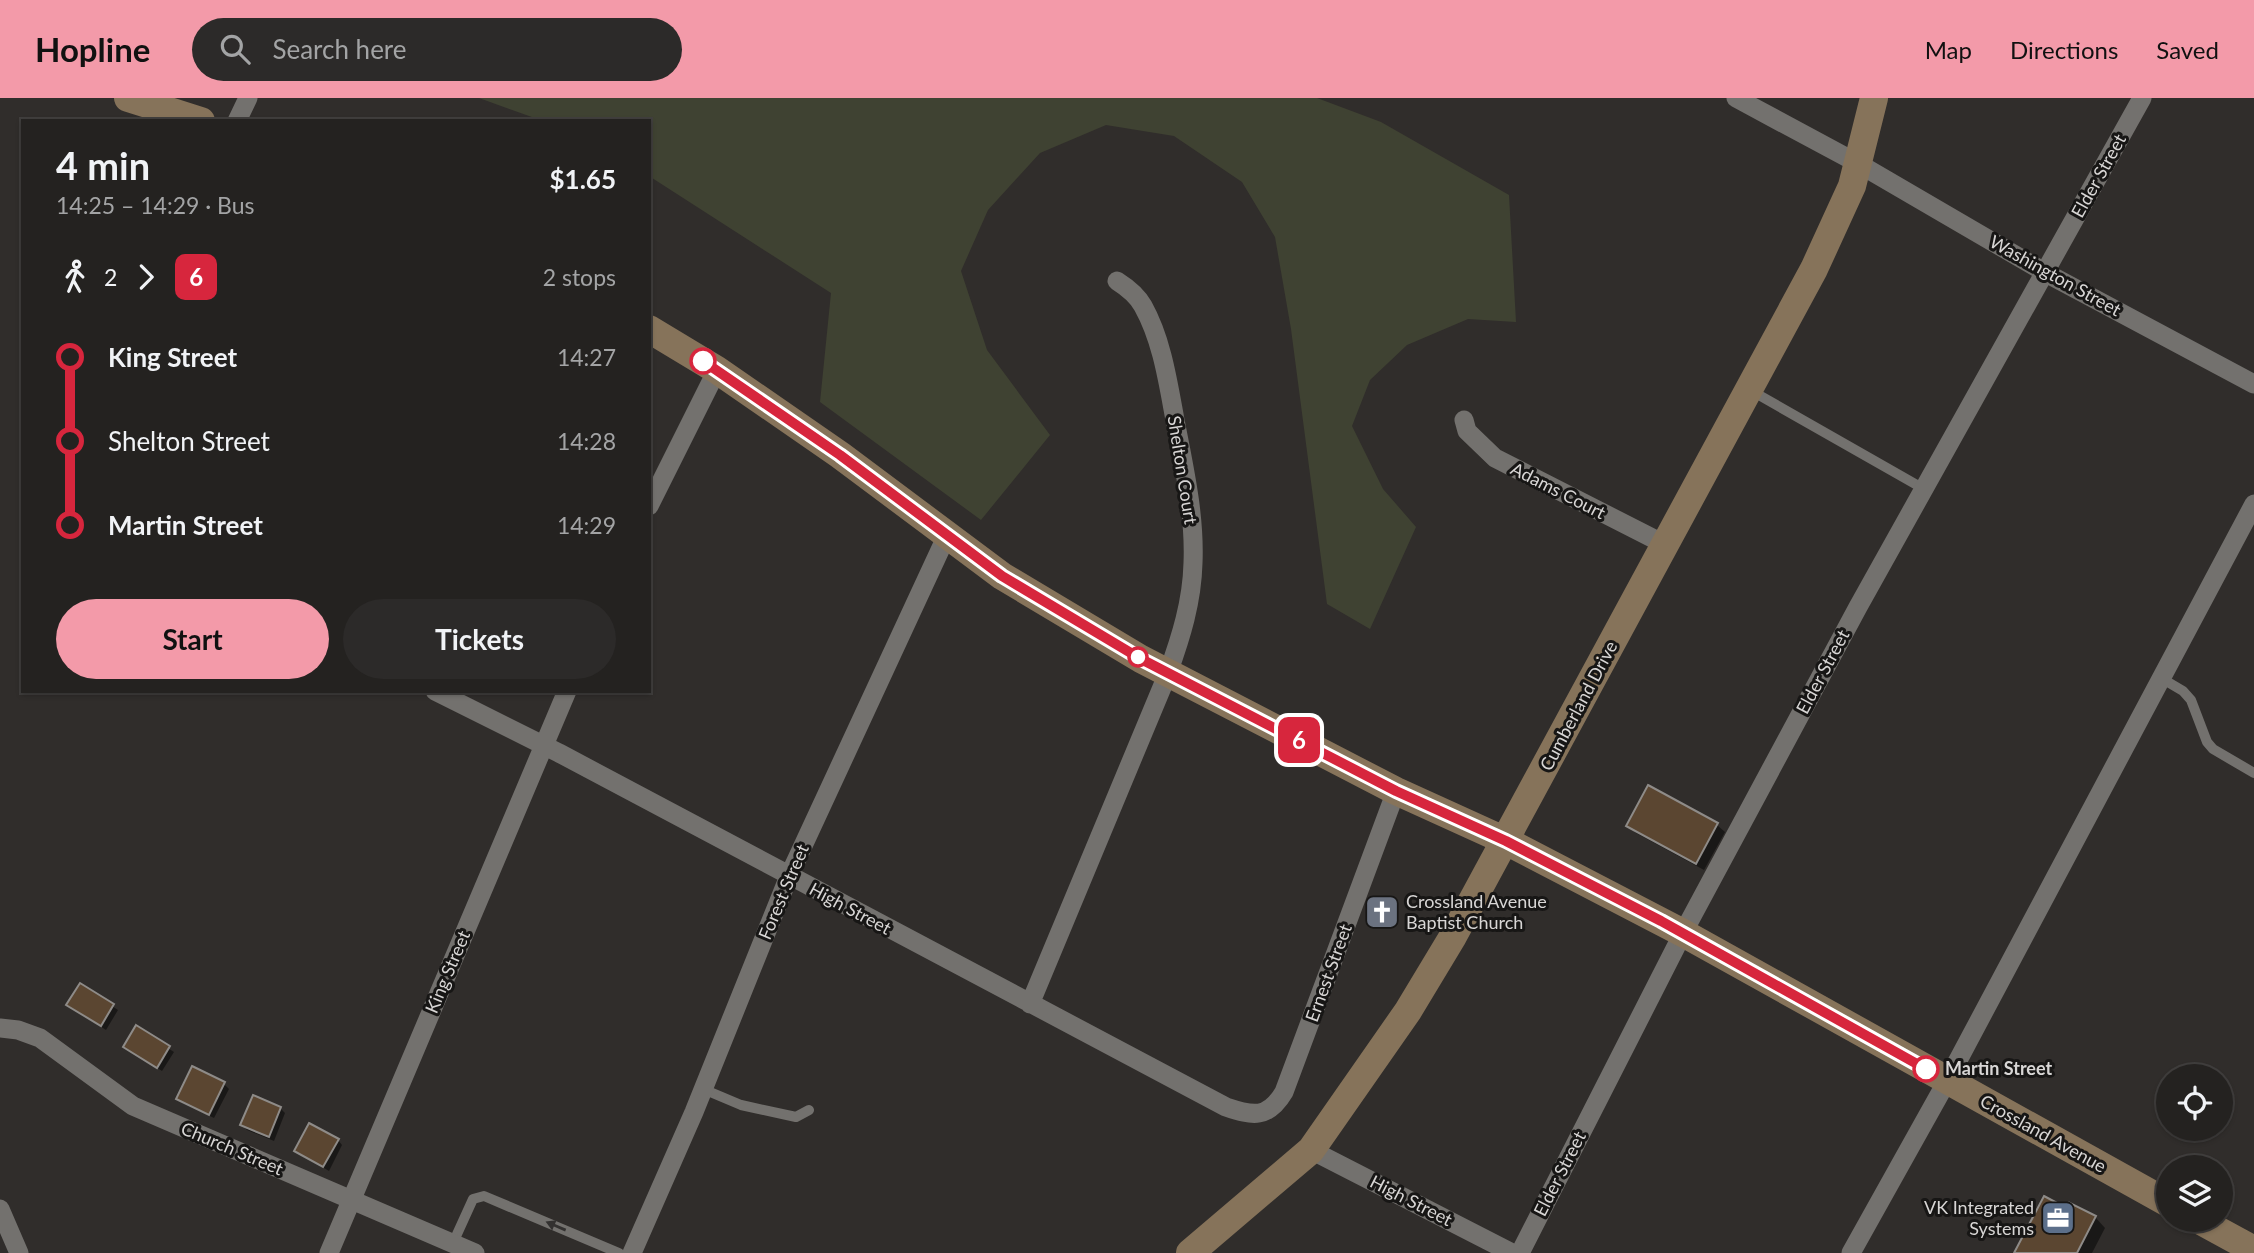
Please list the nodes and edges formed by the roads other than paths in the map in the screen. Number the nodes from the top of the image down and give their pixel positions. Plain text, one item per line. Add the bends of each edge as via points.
1 (128, 98) edge
2 (248, 98) edge
3 (1736, 98) edge
4 (1874, 98) edge
5 (2142, 98) edge
6 (195, 119) edge
7 (238, 119) edge
8 (1859, 164) junction
9 (2046, 273) junction
10 (1117, 281) dead end
11 (651, 330) edge
12 (717, 370) junction
13 (2254, 384) edge
14 (1750, 390) junction
15 (1464, 420) dead end
16 (1924, 489) junction
17 (651, 502) edge
18 (2254, 504) edge
19 (947, 535) junction
20 (1666, 545) junction
21 (1168, 673) junction
22 (2161, 678) junction
23 (439, 693) edge
24 (566, 693) edge
25 (544, 746) junction
26 (2254, 774) edge
27 (1396, 791) junction
28 (1506, 841) junction
29 (789, 876) junction
30 (1683, 933) junction
31 (1030, 1004) junction
32 (0, 1028) edge
33 (1947, 1080) junction
34 (703, 1089) junction
35 (809, 1110) dead end
36 (1268, 1111) joint
37 (1311, 1150) junction
38 (2156, 1196) edge
39 (351, 1200) junction
40 (0, 1209) edge
41 (2221, 1232) edge
42 (453, 1243) junction
43 (1197, 1249) edge
44 (2254, 1250) edge
45 (19, 1253) edge
46 (328, 1253) edge
47 (475, 1253) edge
48 (619, 1253) edge
49 (632, 1253) edge
50 (1512, 1253) edge
51 (1520, 1253) edge
52 (1851, 1253) edge

1 - 6 main road
2 - 7 street
3 - 8 street, Washington Street
4 - 8 main road, Cumberland Drive
5 - 9 street, Elder Street
8 - 9 street, Washington Street
8 - 14 main road, Cumberland Drive via 1835,227
9 - 13 street, Washington Street
9 - 16 street, Elder Street
10 - 21 street, Shelton Court via 1136,296 1151,321 1170,393 1189,505 1191,596
11 - 12 main road, Crossland Avenue
12 - 17 street
12 - 19 main road, Crossland Avenue
14 - 16 lane
14 - 20 main road, Cumberland Drive
15 - 20 street, Adams Court via 1468,431 1495,458
16 - 30 street, Elder Street
18 - 22 street
19 - 21 main road, Crossland Avenue via 1002,576
19 - 29 street, Forest Street
20 - 28 main road, Cumberland Drive
21 - 27 main road, Crossland Avenue
21 - 31 street, Shelton Court
22 - 26 lane via 2191,700 2213,749
22 - 33 street
23 - 25 street, High Street
24 - 25 street, King Street
25 - 29 street, High Street
25 - 39 street, King Street
27 - 28 main road, Crossland Avenue
27 - 36 street, Ernest Street via 1291,1075 1278,1102
28 - 30 main road, Crossland Avenue
28 - 37 main road, Cumberland Drive via 1408,1011
29 - 31 street, High Street
29 - 34 street, Forest Street
30 - 33 main road, Crossland Avenue
30 - 51 street, Elder Street
31 - 36 street, High Street via 1226,1107 1255,1114
32 - 39 street, Church Street via 40,1038 133,1106
33 - 38 main road, Crossland Avenue
33 - 52 street
34 - 35 lane via 741,1105 796,1117
34 - 49 street, Forest Street
37 - 43 main road, Cumberland Drive
37 - 50 street, High Street
39 - 42 street, Church Street
39 - 46 street, King Street
40 - 45 street
41 - 44 main road
42 - 47 street, Church Street
48 -> 42 lane via 484,1196 473,1199

